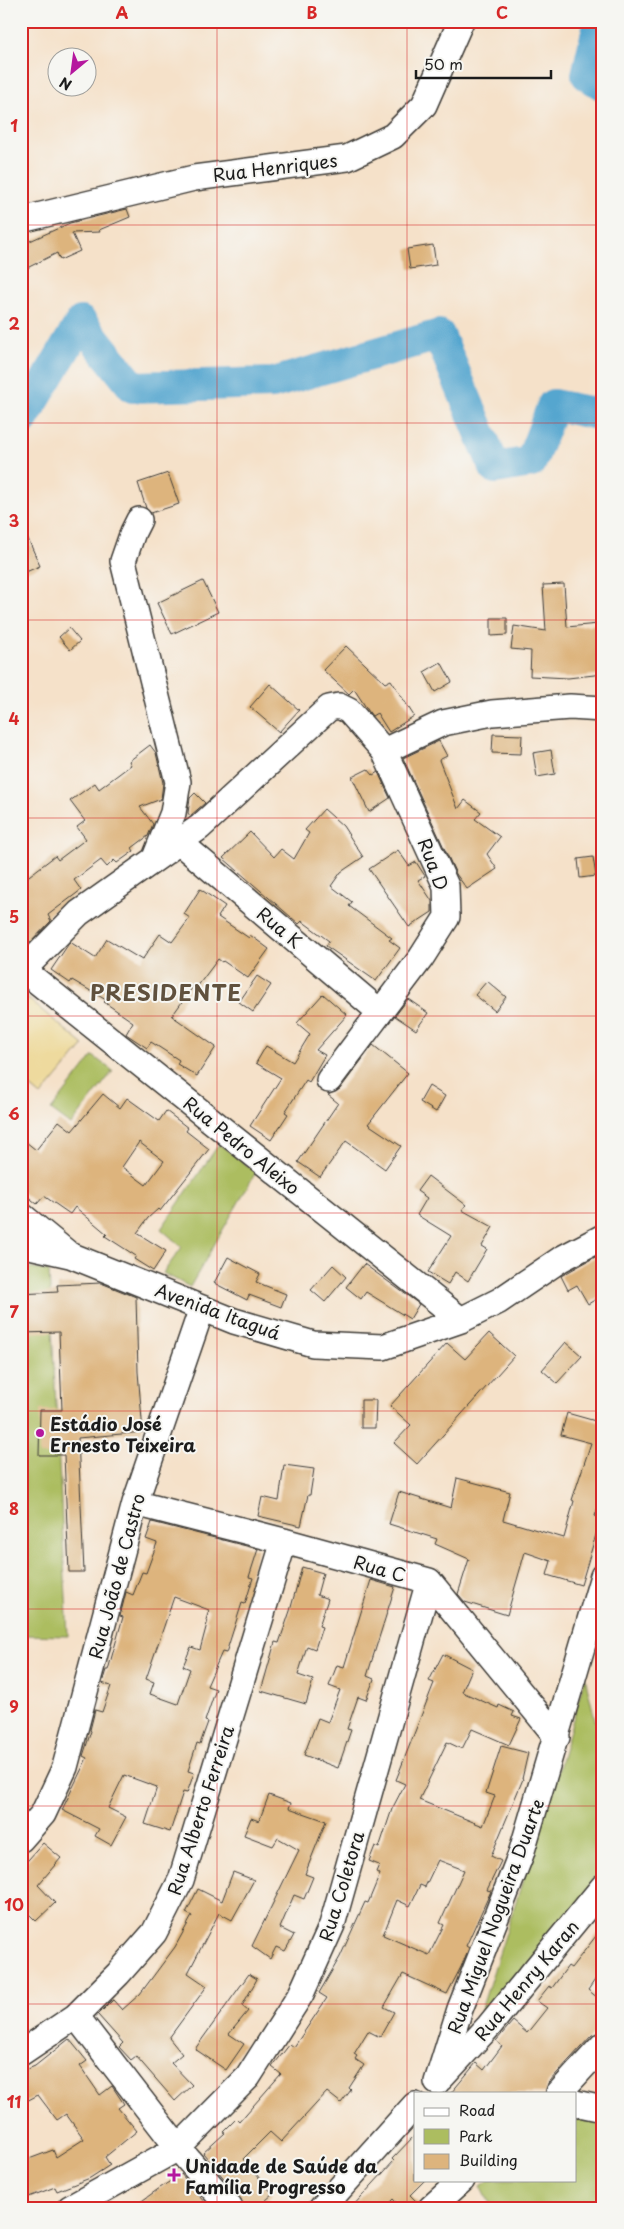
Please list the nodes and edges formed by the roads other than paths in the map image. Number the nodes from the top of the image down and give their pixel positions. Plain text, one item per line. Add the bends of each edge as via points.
1 (461, 21) edge
2 (21, 220) edge
3 (139, 520) dead end
4 (603, 709) edge
5 (384, 751) junction
6 (179, 842) junction
7 (155, 858) junction
8 (22, 971) edge
9 (380, 1012) junction
10 (329, 1080) dead end
11 (21, 1215) edge
12 (603, 1237) edge
13 (21, 1244) edge
14 (70, 1255) junction
15 (202, 1308) junction
16 (462, 1320) junction
17 (135, 1503) junction
18 (284, 1541) junction
19 (603, 1576) edge
20 (429, 1581) junction
21 (557, 1737) junction
22 (21, 1839) edge
23 (603, 1887) edge
24 (76, 2016) junction
25 (603, 2044) edge
26 (21, 2053) edge
27 (432, 2087) edge
28 (560, 2092) edge
29 (576, 2102) edge
30 (414, 2106) edge
31 (603, 2109) edge
32 (178, 2148) junction
33 (460, 2182) edge
34 (70, 2208) edge
35 (230, 2208) edge
36 (322, 2208) edge
37 (432, 2208) edge

1 - 2 street, Rua Henriques via 424,105 393,136 347,158 194,178
3 - 7 street via 123,562 178,782 173,813
4 - 5 street via 570,707 492,713 443,723
5 - 6 street, Rua D via 349,711 339,706 329,708 200,828
5 - 9 street, Rua D via 446,886 447,916 421,958
6 - 7 street
6 - 9 street, Rua K
7 - 8 street via 79,913
8 - 16 street, Rua Pedro Aleixo
9 - 10 street, Rua D
11 - 14 street
12 - 16 street, Avenida Itaguá via 560,1259 499,1301
13 - 14 street, Avenida Itaguá
14 - 15 street, Avenida Itaguá
15 - 16 street, Avenida Itaguá via 313,1344 383,1347
15 - 17 street, Rua João de Castro
17 - 18 street, Rua C
17 - 22 street, Rua João de Castro via 66,1766 43,1814
18 - 20 street, Rua C
18 - 24 street, Rua Alberto Ferreira via 181,1880 154,1934
19 - 21 street, Rua Miguel Nogueira Duarte
20 - 21 street, Rua C
20 - 32 street, Rua Coletora via 332,1925 301,1994 248,2077
21 - 27 street, Rua Miguel Nogueira Duarte via 521,1854
23 - 27 street, Rua Henry Karan via 489,2026
24 - 26 street, Rua Alberto Ferreira
24 - 32 street
25 - 28 street
29 - 31 street
30 - 36 street
32 - 34 street, Rua Coletora
32 - 35 street
33 - 37 street

